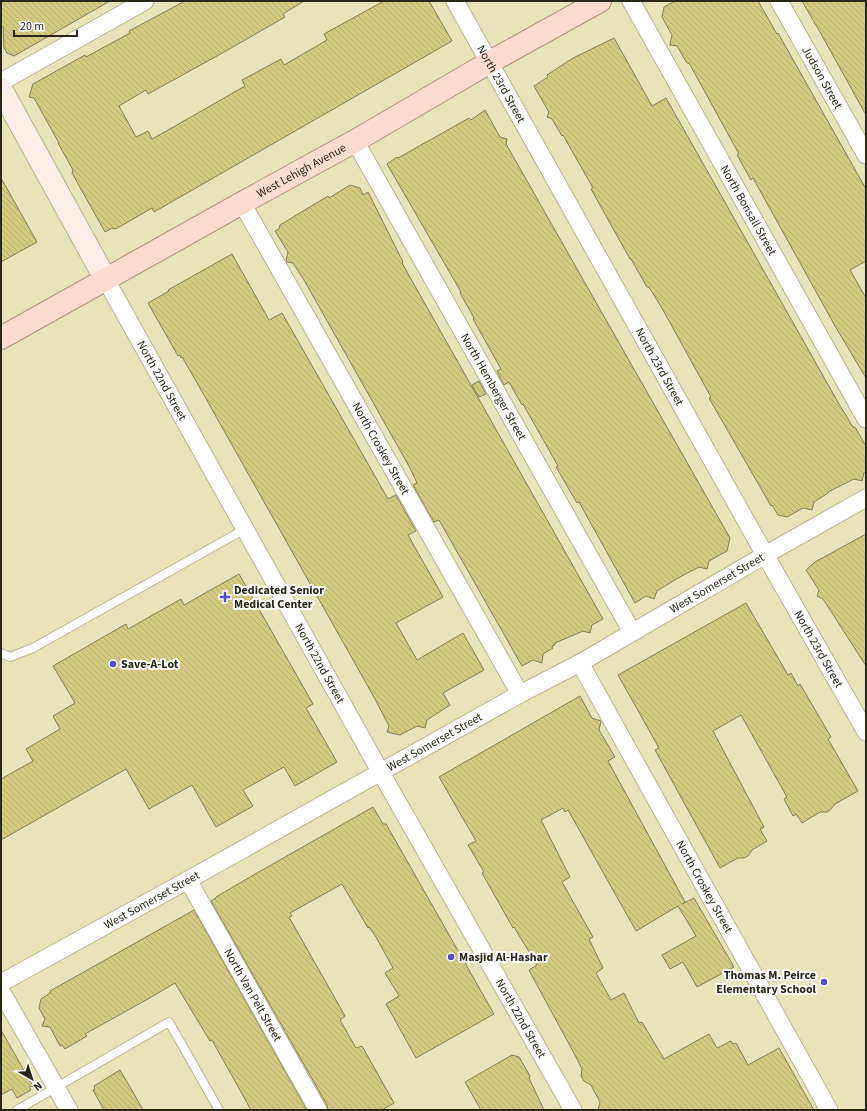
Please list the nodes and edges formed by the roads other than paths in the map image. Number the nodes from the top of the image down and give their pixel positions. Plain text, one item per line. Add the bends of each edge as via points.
1 (145, 1) edge
2 (455, 1) edge
3 (600, 1) edge
4 (631, 1) edge
5 (779, 1) edge
6 (490, 62) junction
7 (1, 82) edge
8 (1, 89) edge
9 (355, 141) junction
10 (866, 155) edge
11 (242, 202) junction
12 (106, 280) junction
13 (1, 338) edge
14 (866, 419) edge
15 (866, 498) edge
16 (245, 529) junction
17 (765, 555) junction
18 (632, 632) junction
19 (1, 653) edge
20 (580, 663) junction
21 (520, 694) junction
22 (866, 732) edge
23 (380, 771) junction
24 (188, 880) junction
25 (1, 983) edge
26 (1, 990) edge
27 (56, 1088) junction
28 (17, 1110) edge
29 (69, 1110) edge
30 (219, 1110) edge
31 (318, 1110) edge
32 (573, 1110) edge
33 (829, 1110) edge

1 - 7 street
2 - 6 street, North 23rd Street
3 - 6 main road, West Lehigh Avenue
4 - 14 street, North Bonsall Street
5 - 10 street, Judson Street
6 - 9 main road, West Lehigh Avenue
6 - 17 street, North 23rd Street
8 - 12 main road, North 22nd Street
9 - 11 main road, West Lehigh Avenue
9 - 18 street, North Hemberger Street
11 - 12 main road, West Lehigh Avenue
11 - 21 street, North Croskey Street
12 - 13 main road, West Lehigh Avenue
12 - 16 street, North 22nd Street
15 - 17 street, West Somerset Street
16 - 19 lane via 33,648 10,657
16 - 23 street, North 22nd Street
17 - 18 street, West Somerset Street
17 - 22 street, North 23rd Street
18 - 20 street, West Somerset Street
20 - 21 street, West Somerset Street
20 - 33 street, North Croskey Street
21 - 23 street, West Somerset Street
23 - 24 street, West Somerset Street
23 - 32 street, North 22nd Street
24 - 25 street, West Somerset Street
24 - 31 street, North Van Pelt Street
26 - 27 street
27 - 28 lane
27 - 29 street
27 - 30 lane via 169,1022

